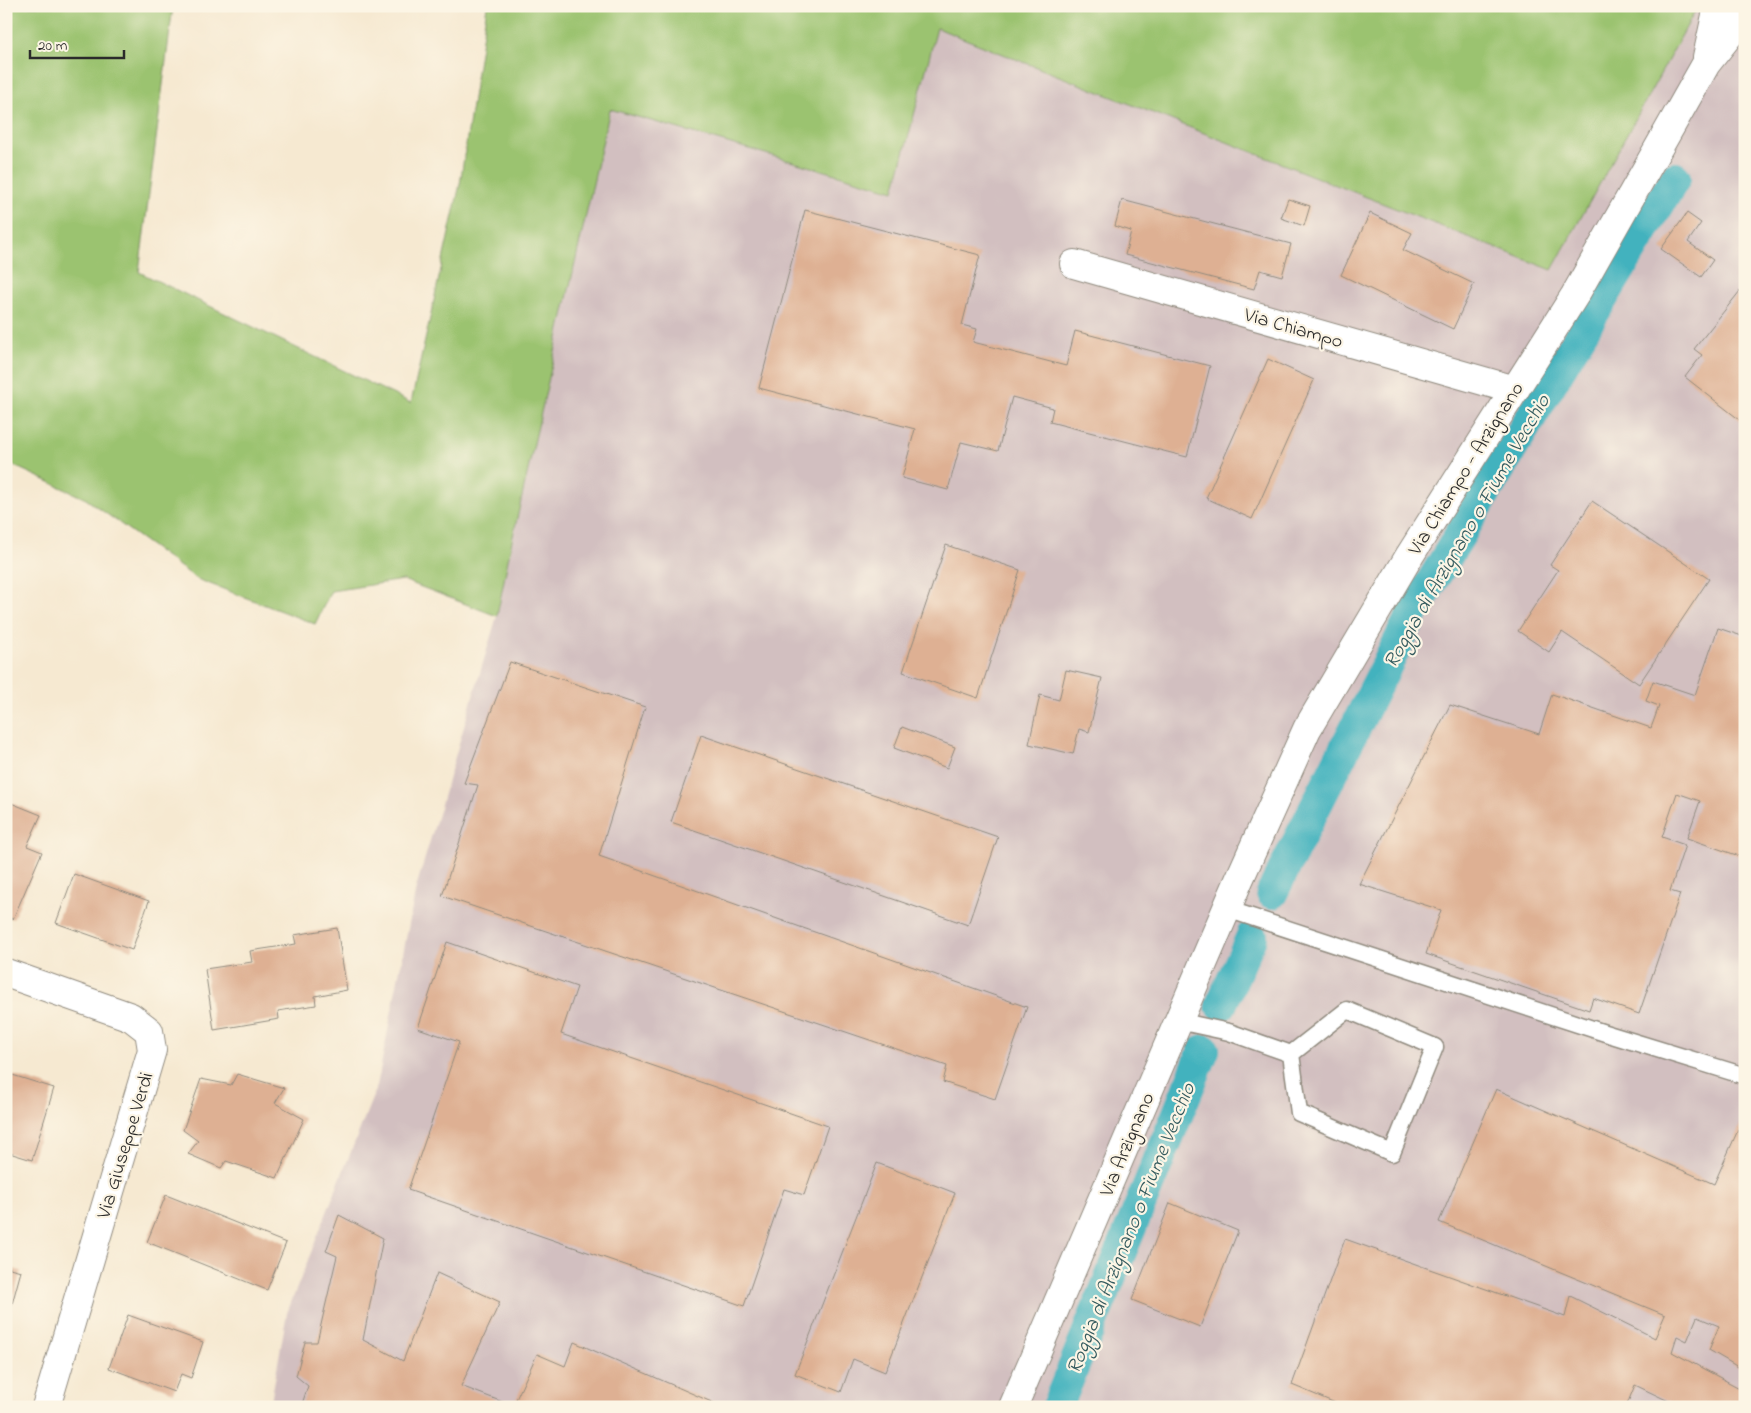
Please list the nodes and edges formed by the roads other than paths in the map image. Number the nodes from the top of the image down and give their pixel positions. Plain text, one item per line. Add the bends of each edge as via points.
1 (1718, 6) edge
2 (1745, 15) edge
3 (1706, 64) junction
4 (1074, 264) dead end
5 (1514, 390) junction
6 (1239, 880) joint
7 (1227, 909) junction
8 (6, 973) edge
9 (1178, 1021) junction
10 (1291, 1054) junction
11 (1745, 1076) edge
12 (46, 1407) edge
13 (1013, 1407) edge

1 - 3 main road
2 - 3 main road
3 - 5 main road, Via Chiampo - Arzignano via 1575,295
4 - 5 main road, Via Chiampo
5 - 6 main road, Via Chiampo - Arzignano via 1410,555 1307,729
6 - 7 main road, Via Arzignano
7 - 9 main road, Via Arzignano
7 - 11 lane
8 - 12 main road, Via Giuseppe Verdi via 131,1017 149,1031 152,1050
9 - 10 lane via 1229,1032
9 - 13 main road, Via Arzignano
10 - 10 lane via 1347,1010 1436,1047 1392,1152 1299,1113

